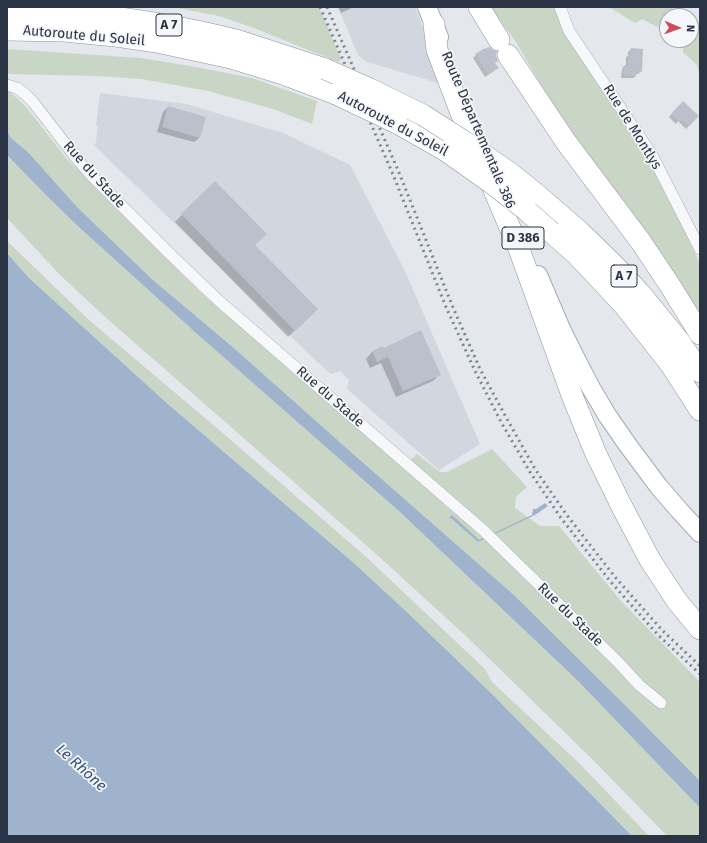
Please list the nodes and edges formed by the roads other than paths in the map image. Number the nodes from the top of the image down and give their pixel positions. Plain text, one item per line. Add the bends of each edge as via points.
1 (479, 7) edge
2 (560, 7) edge
3 (7, 12) edge
4 (430, 16) edge
5 (7, 30) edge
6 (7, 85) edge
7 (700, 249) edge
8 (700, 334) edge
9 (700, 372) edge
10 (700, 410) edge
11 (700, 533) edge
12 (700, 629) edge
13 (661, 703) dead end

1 - 8 highway via 566,142 641,242
2 - 7 street, Rue de Montlys via 570,31 652,155
3 - 9 highway, Autoroute du Soleil / A 7, bridge via 120,18 236,40 326,69 422,115 510,173 579,231 639,292 679,341
4 - 11 main road, Route Départementale 386 / D 386 via 562,331 591,388 607,415 659,487
4 - 12 highway via 437,50 519,249 596,454 650,560 677,601
5 - 10 highway, Autoroute du Soleil / A 7, bridge via 116,36 164,43 231,58 336,94 416,133 490,182 576,254 623,304 671,366
6 - 13 street, Rue du Stade via 17,88 33,102 91,175 186,270 484,530

